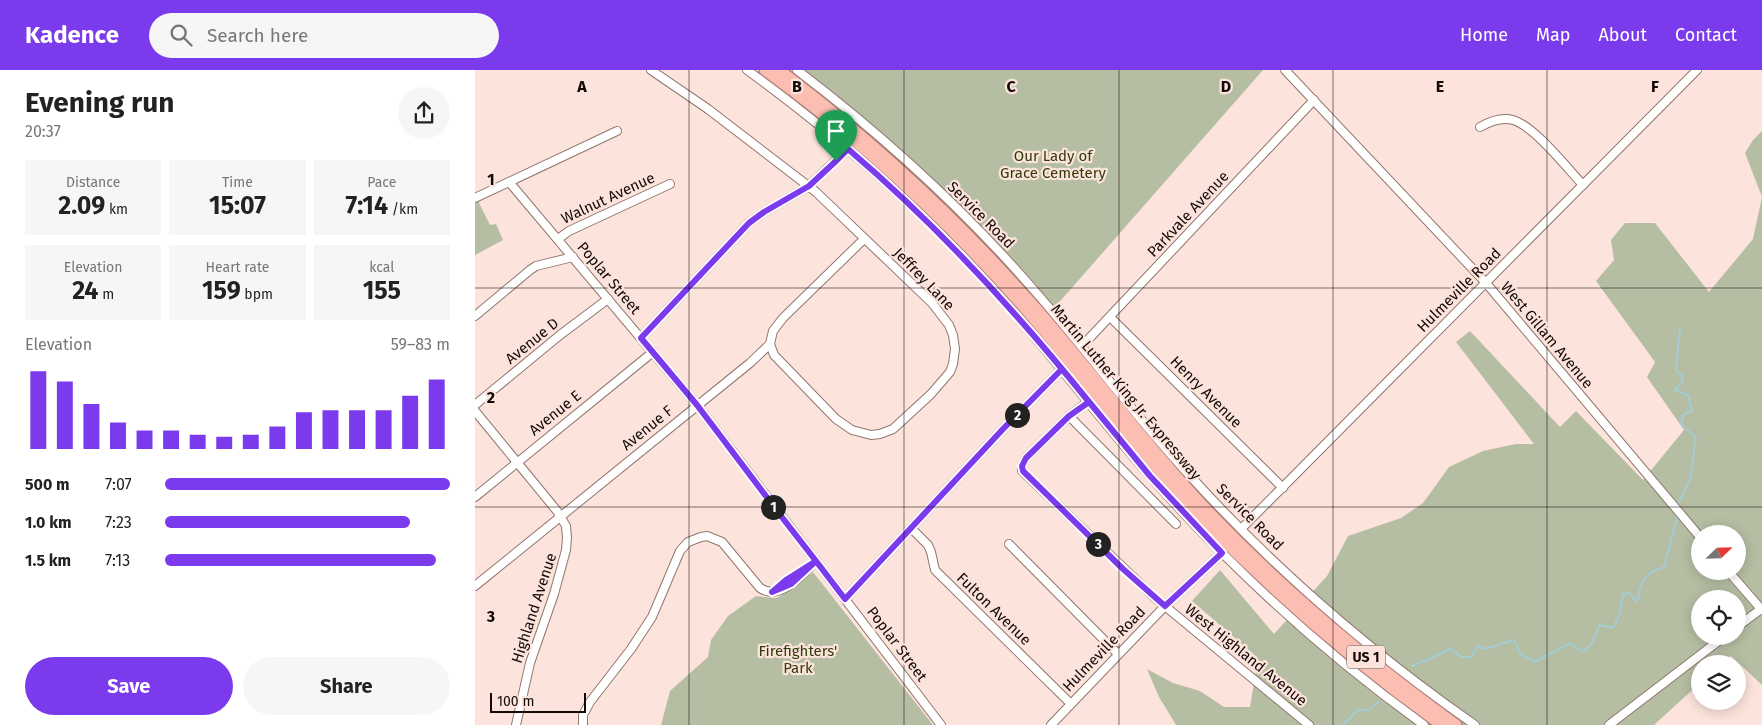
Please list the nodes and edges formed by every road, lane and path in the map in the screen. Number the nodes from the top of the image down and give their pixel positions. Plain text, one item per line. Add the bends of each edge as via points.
1 (651, 70) edge
2 (747, 70) edge
3 (765, 70) edge
4 (779, 70) edge
5 (797, 70) edge
6 (1285, 70) edge
7 (1697, 70) edge
8 (1314, 100) junction
9 (1480, 127) dead end
10 (617, 131) dead end
11 (848, 149) junction
12 (510, 183) junction
13 (670, 184) dead end
14 (1583, 185) junction
15 (809, 186) junction
16 (475, 198) edge
17 (864, 238) junction
18 (558, 239) junction
19 (573, 257) junction
20 (1486, 283) junction
21 (608, 299) junction
22 (475, 316) edge
23 (1110, 317) junction
24 (641, 338) junction
25 (770, 344) junction
26 (1082, 346) junction
27 (653, 352) junction
28 (1062, 369) junction
29 (1089, 402) junction
30 (697, 405) junction
31 (475, 406) edge
32 (475, 411) edge
33 (1069, 416) junction
34 (518, 462) junction
35 (1283, 488) junction
36 (475, 497) edge
37 (561, 517) junction
38 (1176, 524) dead end
39 (1691, 526) edge
40 (911, 528) junction
41 (1241, 529) junction
42 (1009, 544) dead end
43 (1222, 553) junction
44 (816, 561) junction
45 (1737, 580) edge
46 (475, 586) edge
47 (845, 599) junction
48 (1165, 606) junction
49 (1761, 609) edge
50 (1746, 620) edge
51 (1713, 645) edge
52 (1119, 654) junction
53 (1396, 692) junction
54 (1414, 693) junction
55 (1070, 704) junction
56 (516, 725) edge
57 (583, 725) edge
58 (941, 725) edge
59 (1051, 725) edge
60 (1309, 725) edge
61 (1424, 725) edge
62 (1436, 725) edge
63 (1442, 725) edge
64 (1456, 725) edge
65 (1467, 725) edge
66 (1475, 725) edge
67 (1609, 725) edge

1 - 15 street, Jeffrey Lane
2 - 11 street
3 - 53 highway, Martin Luther King Jr. Expressway / US 1 via 870,154 946,225 1024,308 1197,513 1289,602
4 - 54 highway, Martin Luther King Jr. Expressway / US 1 via 882,154 983,251 1042,316 1165,464 1244,548 1321,619
5 - 26 street, Service Road via 869,128 941,193 1015,269
6 - 8 street, West Gillam Avenue
7 - 14 street, Hulmeville Road
8 - 20 street, West Gillam Avenue
8 - 23 street, Parkvale Avenue
9 - 14 street via 1490,121 1510,119 1524,125
10 - 12 street
11 - 15 street
11 - 28 street via 969,264
12 - 16 street
12 - 18 street, Poplar Street
13 - 18 street, Walnut Avenue
14 - 20 street, Hulmeville Road
15 - 17 street, Jeffrey Lane
15 - 24 street via 749,223
17 - 25 street, Avenue F via 783,318 773,332
17 - 25 street, Jeffrey Lane via 932,303 949,325 955,353 945,379 893,429 865,435 836,419 774,355
18 - 19 street, Poplar Street
19 - 21 street, Poplar Street
19 - 22 street via 536,266
20 - 35 street, Hulmeville Road
20 - 39 street, West Gillam Avenue
21 - 24 street, Poplar Street
21 - 31 street, Avenue D
23 - 26 street, Parkvale Avenue
23 - 35 street, Henry Avenue
24 - 27 street, Poplar Street
25 - 30 street, Avenue F
26 - 41 street, Service Road via 1173,457
27 - 30 street, Poplar Street
27 - 34 street, Avenue E
28 - 29 street
28 - 40 street
29 - 33 street
29 - 43 street via 1157,484
30 - 37 street, Avenue F
30 - 44 street, Poplar Street
32 - 34 street, Highland Avenue
33 - 38 street
33 - 48 street, West Highland Avenue via 1026,458 1023,471
34 - 36 street, Avenue E
34 - 37 street, Highland Avenue
35 - 41 street, Hulmeville Road
37 - 46 street, Avenue F
37 - 56 street, Highland Avenue via 567,538 565,556 530,662
40 - 47 street
40 - 55 street, Fulton Avenue via 928,545 933,566 939,575
41 - 66 street, Service Road via 1354,633
42 - 52 street
43 - 48 street, Hulmeville Road
43 - 61 street via 1315,639
44 - 47 street, Poplar Street
44 - 57 street via 772,592 765,591 722,542 707,536 688,542 680,551 652,618 590,702 583,716
45 - 49 street
47 - 58 street, Poplar Street
48 - 52 street, Hulmeville Road
48 - 60 street, West Highland Avenue
49 - 50 street
51 - 67 street
52 - 55 street, Hulmeville Road
53 - 62 highway
53 - 63 highway, Martin Luther King Jr. Expressway / US 1
54 - 64 highway, Martin Luther King Jr. Expressway / US 1
54 - 65 highway via 1428,697
55 - 59 street, Hulmeville Road

